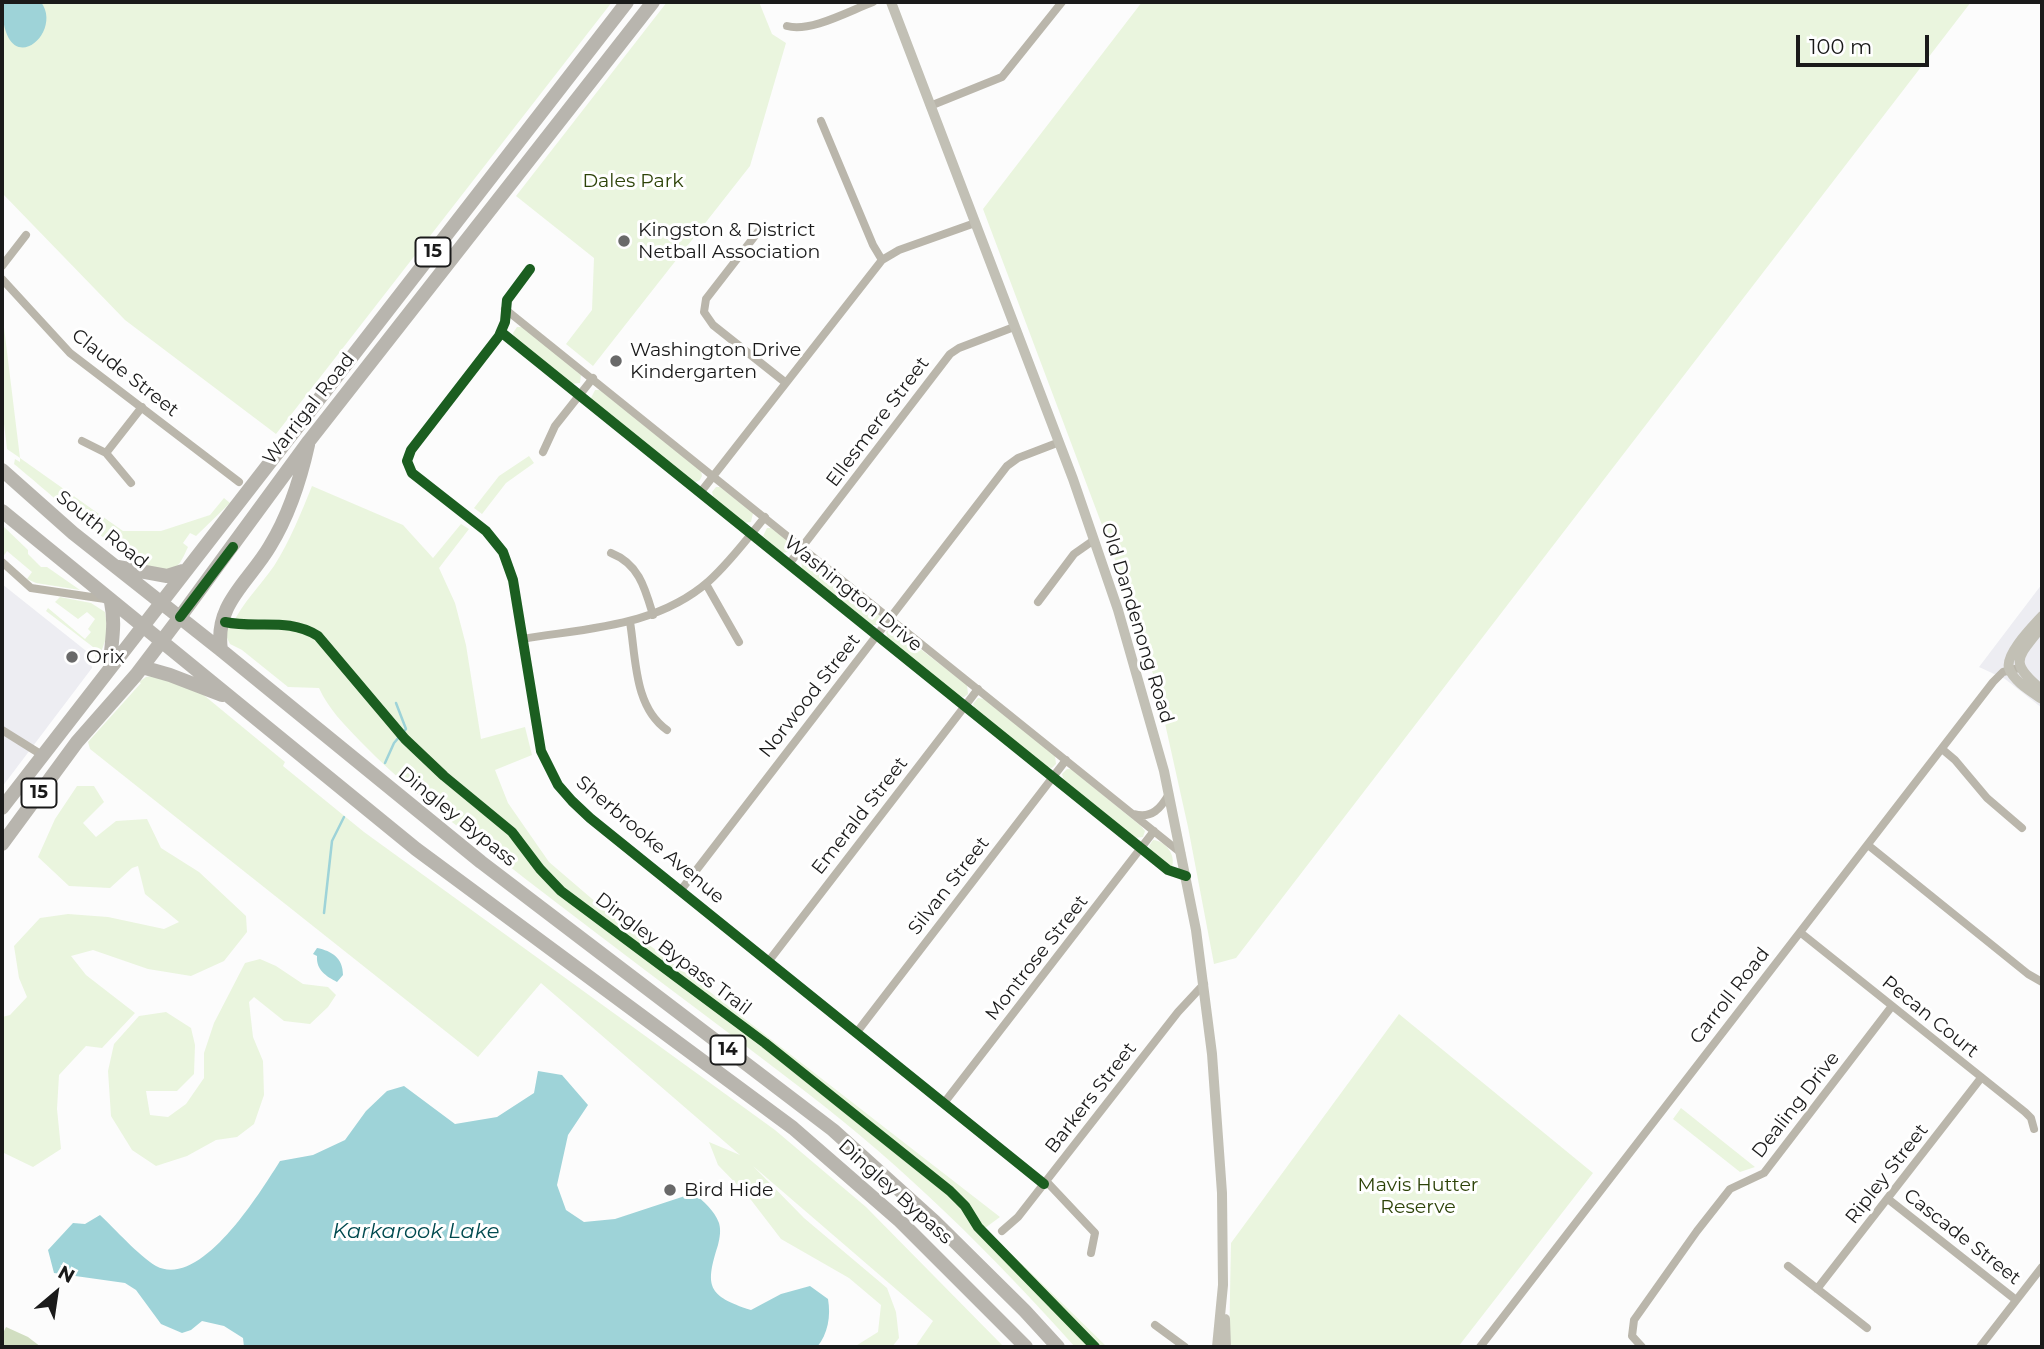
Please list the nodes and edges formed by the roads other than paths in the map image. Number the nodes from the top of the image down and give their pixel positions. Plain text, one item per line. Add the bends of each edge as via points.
1 (627, 2) edge
2 (653, 2) edge
3 (873, 2) edge
4 (891, 2) edge
5 (1062, 2) edge
6 (787, 26) dead end
7 (930, 106) junction
8 (821, 121) dead end
9 (975, 223) junction
10 (761, 228) dead end
11 (26, 235) dead end
12 (882, 260) junction
13 (2, 266) edge
14 (530, 269) dead end
15 (2, 279) edge
16 (505, 309) junction
17 (1014, 327) junction
18 (503, 329) junction
19 (593, 378) junction
20 (786, 383) junction
21 (579, 396) junction
22 (142, 407) junction
23 (82, 441) dead end
24 (309, 441) junction
25 (1057, 443) junction
26 (543, 452) dead end
27 (106, 453) junction
28 (2, 470) edge
29 (714, 476) junction
30 (239, 482) dead end
31 (131, 483) dead end
32 (700, 494) junction
33 (2, 511) edge
34 (765, 517) junction
35 (751, 534) junction
36 (1094, 540) junction
37 (802, 547) junction
38 (611, 553) dead end
39 (2, 562) edge
40 (789, 564) junction
41 (116, 567) junction
42 (183, 571) junction
43 (706, 583) junction
44 (110, 601) junction
45 (160, 601) junction
46 (1038, 602) dead end
47 (653, 615) junction
48 (2042, 616) edge
49 (180, 617) junction
50 (890, 618) junction
51 (630, 622) junction
52 (141, 625) junction
53 (2042, 626) edge
54 (876, 635) junction
55 (522, 639) junction
56 (161, 642) junction
57 (739, 642) dead end
58 (221, 650) junction
59 (110, 666) junction
60 (142, 667) junction
61 (2014, 669) junction
62 (978, 689) junction
63 (2042, 690) edge
64 (230, 698) junction
65 (2042, 699) edge
66 (964, 706) junction
67 (2, 730) edge
68 (667, 730) dead end
69 (1942, 749) junction
70 (42, 755) junction
71 (1066, 760) junction
72 (1052, 777) junction
73 (1169, 794) junction
74 (2, 808) edge
75 (1132, 813) junction
76 (2022, 828) dead end
77 (1154, 831) junction
78 (2, 844) edge
79 (1868, 845) junction
80 (1140, 848) junction
81 (1181, 853) junction
82 (1186, 876) junction
83 (681, 890) junction
84 (1801, 933) junction
85 (768, 962) junction
86 (2042, 982) edge
87 (1204, 984) junction
88 (1892, 1006) junction
89 (856, 1032) junction
90 (1981, 1077) junction
91 (944, 1103) junction
92 (2035, 1129) dead end
93 (1045, 1182) junction
94 (1888, 1199) junction
95 (1002, 1231) dead end
96 (1091, 1253) dead end
97 (1788, 1266) dead end
98 (2042, 1267) edge
99 (1223, 1285) junction
100 (1817, 1289) junction
101 (2016, 1300) junction
102 (1155, 1325) dead end
103 (1867, 1328) dead end
104 (1026, 1347) edge
105 (1058, 1347) edge
106 (1185, 1347) edge
107 (1217, 1347) edge
108 (1226, 1347) edge
109 (1480, 1347) edge
110 (1642, 1347) edge
111 (1980, 1347) edge

1 - 42 highway, Warrigal Road / 15
2 - 24 highway, Warrigal Road / 15
3 - 6 street via 813,25
4 - 7 main road, Old Dandenong Road
5 - 7 street via 1002,76
7 - 9 main road, Old Dandenong Road
8 - 12 street
9 - 12 street
9 - 17 main road, Old Dandenong Road
10 - 20 street via 706,299 704,312 713,325
11 - 13 street
12 - 20 street
14 - 16 street
15 - 22 street, Claude Street via 70,353
16 - 18 street
16 - 19 street, Washington Drive
17 - 25 main road, Old Dandenong Road
17 - 37 street, Ellesmere Street via 950,354
18 - 21 street, Washington Drive
18 - 55 street, Sherbrooke Avenue via 411,450 407,464 497,543 511,570
19 - 21 street
19 - 29 street, Washington Drive
20 - 29 street
21 - 26 street via 551,432
21 - 32 street, Washington Drive
22 - 27 street
22 - 30 street, Claude Street
23 - 27 street
24 - 49 highway, Warrigal Road / 15
24 - 58 highway via 301,479 284,520 271,546 227,606 219,631
25 - 36 main road, Old Dandenong Road
25 - 50 street, Norwood Street via 1011,462
27 - 31 street
28 - 41 highway, South Road / 14
29 - 32 street
29 - 34 street, Washington Drive
32 - 35 street, Washington Drive
33 - 44 highway, 14
34 - 35 street
34 - 37 street, Washington Drive
35 - 40 street, Washington Drive
35 - 43 street
36 - 46 street via 1079,549
36 - 73 main road, Old Dandenong Road via 1142,690
37 - 40 street, Ellesmere Street
37 - 50 street, Washington Drive
38 - 47 street via 637,572
39 - 44 street via 31,588
40 - 54 street, Washington Drive
41 - 42 highway via 167,576
41 - 45 highway, South Road / 14
42 - 45 highway, Warrigal Road / 15
43 - 47 street
43 - 57 street
44 - 52 highway, 14
44 - 59 highway via 115,622
45 - 49 highway, South Road / 14
45 - 52 highway, Warrigal Road / 15
47 - 51 street
48 - 61 main road, Carroll Road via 2009,659
49 - 56 highway, Warrigal Road / 15
49 - 58 highway, Dingley Bypass / 14
50 - 54 street, Norwood Street
50 - 62 street, Washington Drive
51 - 55 street
51 - 68 street via 646,708
52 - 56 highway, 14
52 - 59 highway, Warrigal Road / 15
53 - 61 main road, Carroll Road
54 - 66 street, Washington Drive
54 - 83 street, Norwood Street
55 - 83 street, Sherbrooke Avenue via 538,737 558,785 580,809
56 - 60 highway, Warrigal Road / 15
56 - 64 highway, Dingley Bypass / 14
58 - 105 highway, Dingley Bypass / 14 via 481,862 833,1130 943,1230
59 - 70 highway, Warrigal Road / 15
60 - 64 highway
60 - 78 highway, Warrigal Road / 15 via 77,742
61 - 63 main road
61 - 65 main road via 2020,682
61 - 69 street, Carroll Road via 1997,676
62 - 66 street, Emerald Street
62 - 71 street, Washington Drive
64 - 104 highway, Dingley Bypass / 14 via 416,849 793,1128 894,1215
66 - 72 street, Washington Drive
66 - 85 street, Emerald Street
67 - 70 street
69 - 76 street
69 - 79 street, Carroll Road
70 - 74 highway, Warrigal Road / 15
71 - 72 street, Silvan Street
71 - 75 street, Washington Drive
72 - 80 street, Washington Drive
72 - 89 street, Silvan Street
73 - 75 street via 1151,814
73 - 81 main road, Old Dandenong Road
75 - 77 street, Washington Drive
77 - 80 street, Montrose Street
77 - 81 street, Washington Drive
79 - 84 street, Carroll Road
79 - 86 street
80 - 82 street, Washington Drive via 1168,870
80 - 91 street, Montrose Street
81 - 82 main road, Old Dandenong Road
82 - 87 main road, Old Dandenong Road
83 - 85 street, Sherbrooke Avenue
84 - 88 street, Pecan Court
84 - 109 street, Carroll Road
85 - 89 street, Sherbrooke Avenue
87 - 93 street, Barkers Street
87 - 99 main road, Old Dandenong Road via 1223,1193
88 - 90 street, Pecan Court
88 - 110 street, Dealing Drive via 1764,1172 1730,1189 1697,1231 1634,1320 1632,1336
89 - 91 street, Sherbrooke Avenue
90 - 92 street, Pecan Court via 2031,1118
90 - 94 street, Ripley Street
91 - 93 street, Sherbrooke Avenue
93 - 95 street, Barkers Street
93 - 96 street, Sherbrooke Avenue via 1095,1233
94 - 100 street, Ripley Street
94 - 101 street, Cascade Street
97 - 100 street
98 - 101 street
99 - 107 main road, Old Dandenong Road
99 - 108 main road, Old Dandenong Road
100 - 103 street
101 - 111 street
102 - 106 street

